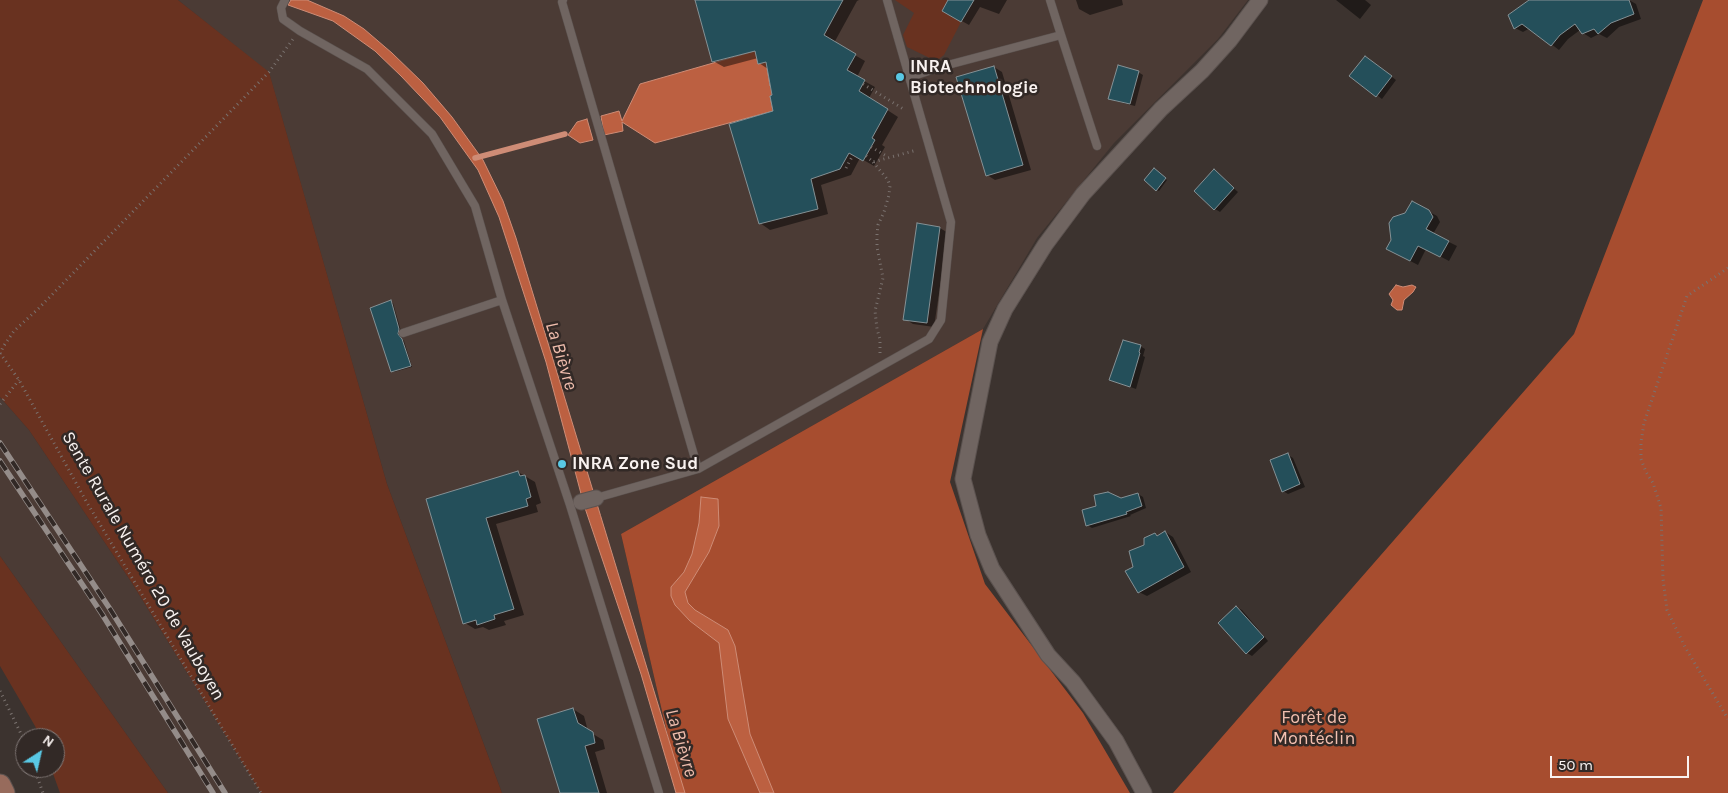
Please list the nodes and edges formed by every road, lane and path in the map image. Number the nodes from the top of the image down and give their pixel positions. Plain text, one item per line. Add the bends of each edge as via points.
1 (285, 0) edge
2 (563, 0) edge
3 (887, 0) edge
4 (1050, 0) edge
5 (1260, 0) edge
6 (300, 31) junction
7 (1061, 35) junction
8 (910, 77) junction
9 (863, 84) dead end
10 (906, 110) dead end
11 (930, 146) junction
12 (1097, 146) dead end
13 (871, 147) dead end
14 (853, 155) dead end
15 (866, 156) dead end
16 (889, 157) junction
17 (873, 162) junction
18 (846, 168) dead end
19 (1728, 268) edge
20 (502, 300) junction
21 (402, 333) dead end
22 (0, 353) edge
23 (880, 367) junction
24 (19, 380) junction
25 (0, 404) edge
26 (698, 469) junction
27 (582, 502) junction
28 (0, 691) edge
29 (1728, 718) edge
30 (18, 728) edge
31 (38, 778) edge
32 (0, 785) edge
33 (4, 793) edge
34 (44, 793) edge
35 (261, 793) edge
36 (659, 793) edge
37 (1144, 793) edge

1 - 6 lane via 281,8 284,19
2 - 26 lane
3 - 8 lane
4 - 7 lane
5 - 37 street via 1202,71 1161,109 1083,194 1045,245 1005,309 990,342 963,479 978,535 992,569 1048,655 1073,682 1116,741
6 - 20 lane via 367,69 432,134 476,206
6 - 22 path via 269,72 14,331
7 - 8 lane
7 - 12 lane
8 - 11 lane
9 - 10 path
11 - 16 path
11 - 23 lane via 951,222 941,320 929,339
13 - 16 path
14 - 18 path
15 - 17 path
16 - 17 path
17 - 23 path via 890,186 877,234 883,278 875,311
19 - 29 path via 1687,296 1646,416 1641,442 1641,459 1661,508 1666,610
20 - 21 lane
20 - 27 lane
22 - 24 path, Sente Rurale Numéro 20 de Vauboyen
23 - 26 lane
24 - 25 path
24 - 35 path, Sente Rurale Numéro 20 de Vauboyen via 86,501
26 - 27 lane
27 - 36 lane
28 - 30 path
31 - 34 path
32 - 33 main road

